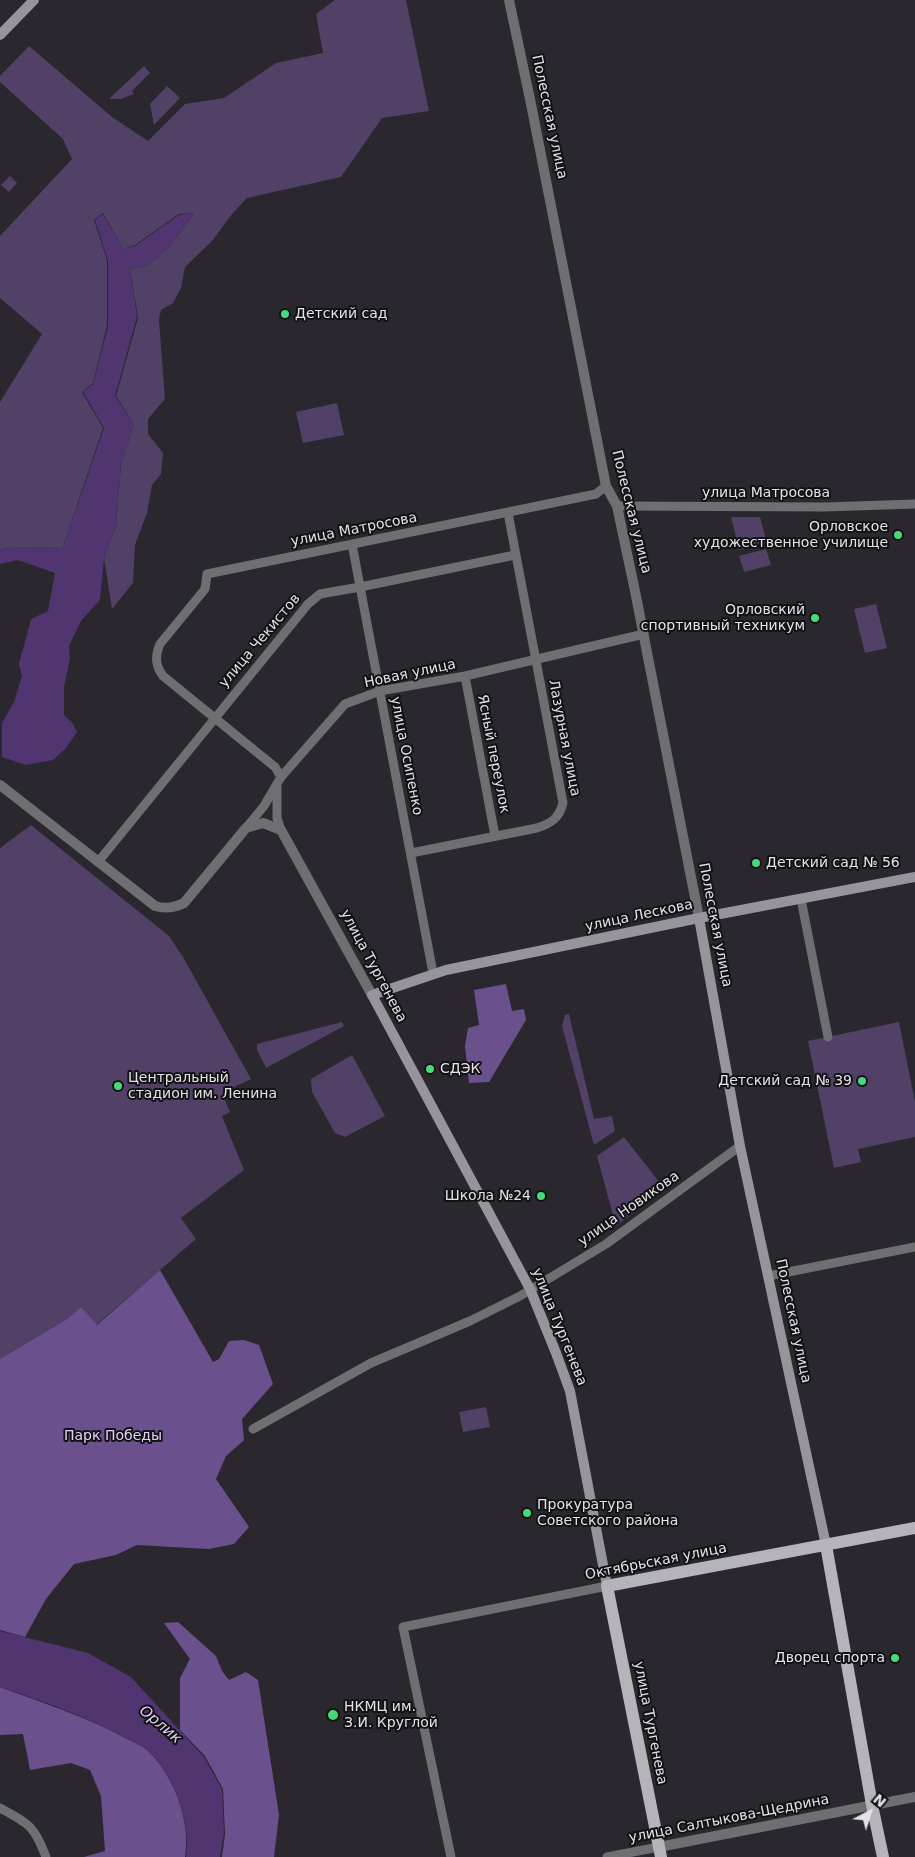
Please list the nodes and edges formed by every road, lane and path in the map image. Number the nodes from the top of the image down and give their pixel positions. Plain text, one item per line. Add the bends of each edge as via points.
1 (34, 0) edge
2 (509, 0) edge
3 (0, 35) edge
4 (606, 486) junction
5 (915, 504) edge
6 (617, 506) junction
7 (508, 512) junction
8 (352, 544) junction
9 (515, 555) junction
10 (360, 588) junction
11 (644, 634) junction
12 (534, 660) junction
13 (465, 676) junction
14 (380, 691) junction
15 (216, 717) junction
16 (279, 781) junction
17 (0, 785) edge
18 (246, 828) junction
19 (281, 830) junction
20 (495, 836) junction
21 (411, 853) junction
22 (98, 862) junction
23 (915, 877) edge
24 (801, 899) junction
25 (698, 918) junction
26 (433, 973) junction
27 (372, 995) junction
28 (828, 1037) dead end
29 (740, 1146) junction
30 (915, 1247) edge
31 (768, 1276) junction
32 (530, 1289) junction
33 (253, 1429) dead end
34 (915, 1528) edge
35 (826, 1545) junction
36 (607, 1586) junction
37 (915, 1797) edge
38 (872, 1805) junction
39 (0, 1808) edge
40 (660, 1852) edge
41 (46, 1857) edge
42 (451, 1857) edge
43 (607, 1857) edge
44 (883, 1857) edge

1 - 3 main road
2 - 4 street, Полесская улица
4 - 6 street, Полесская улица
4 - 7 street, улица Матросова via 596,494
5 - 6 street, улица Матросова
6 - 11 street, Полесская улица
7 - 8 street, улица Матросова
7 - 9 street, Лазурная улица
8 - 10 street, улица Осипенко
8 - 15 street, улица Матросова via 207,574 206,589 160,644 156,662 163,676
9 - 10 street, улица Чекистов
9 - 12 street, Лазурная улица
10 - 14 street, улица Осипенко
10 - 15 street, улица Чекистов via 320,594 308,604
11 - 12 street, Новая улица
11 - 25 street, Полесская улица
12 - 13 street, Новая улица
12 - 20 street, Лазурная улица via 563,803 560,814 546,825
13 - 14 street, Новая улица
13 - 20 street, Ясный переулок
14 - 16 street, Новая улица via 345,704
14 - 21 street, улица Осипенко
15 - 16 street via 276,767
15 - 22 street, улица Чекистов
16 - 18 street, Новая улица
16 - 19 street via 277,818
17 - 22 street
18 - 19 street via 263,823
18 - 22 street, Новая улица via 184,903 169,908 155,906
19 - 27 street, улица Тургенева
20 - 21 street, Лазурная улица
21 - 26 street, улица Осипенко
23 - 24 main road, улица Лескова
24 - 25 main road, улица Лескова
24 - 28 street
25 - 26 main road, улица Лескова
25 - 29 main road, Полесская улица
26 - 27 main road, улица Лескова
27 - 32 main road, улица Тургенева
29 - 31 main road, Полесская улица
29 - 32 street, улица Новикова via 606,1244
30 - 31 street
31 - 35 main road, Полесская улица
32 - 33 street, улица Новикова via 470,1321 371,1363
32 - 36 main road, улица Тургенева via 570,1391
34 - 35 main road, Октябрьская улица
35 - 36 main road, Октябрьская улица
35 - 38 main road, Полесская улица
36 - 40 main road, улица Тургенева
36 - 42 street, Октябрьская улица via 403,1627
37 - 38 street, улица Салтыкова-Щедрина
38 - 40 street, улица Салтыкова-Щедрина
38 - 44 main road, Полесская улица
39 - 41 street via 22,1820 38,1836
40 - 43 street, улица Салтыкова-Щедрина

